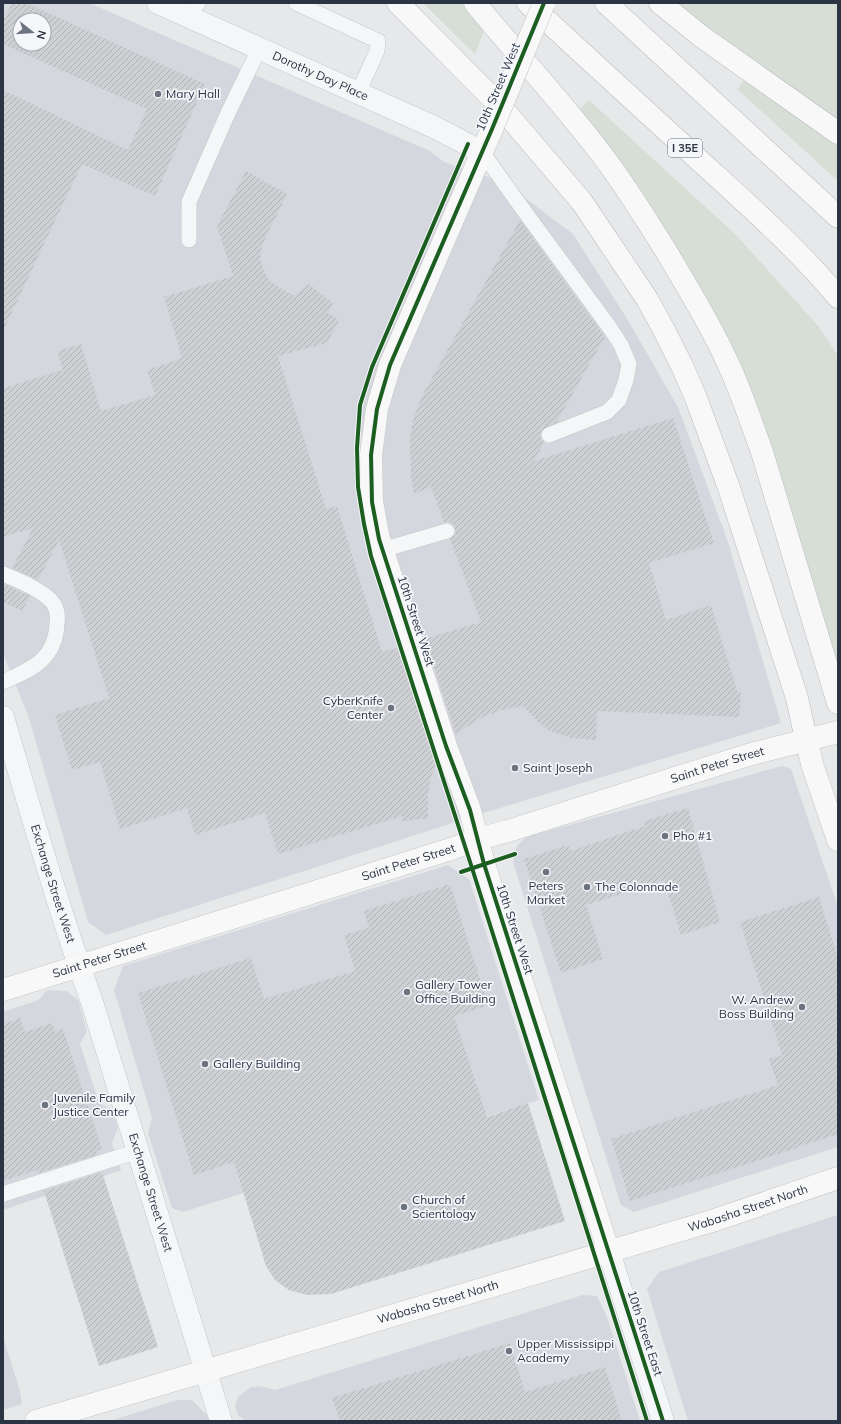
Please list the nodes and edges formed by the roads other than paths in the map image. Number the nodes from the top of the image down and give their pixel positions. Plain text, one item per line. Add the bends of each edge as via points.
1 (158, 3) edge
2 (296, 3) edge
3 (398, 3) edge
4 (475, 3) edge
5 (528, 3) edge
6 (544, 3) edge
7 (606, 3) edge
8 (660, 3) edge
9 (194, 10) edge
10 (259, 49) junction
11 (358, 93) junction
12 (838, 133) edge
13 (482, 152) junction
14 (838, 217) edge
15 (189, 240) dead end
16 (838, 297) edge
17 (549, 435) dead end
18 (448, 531) dead end
19 (382, 550) junction
20 (3, 574) edge
21 (3, 682) edge
22 (838, 703) edge
23 (3, 717) edge
24 (836, 732) edge
25 (806, 739) junction
26 (478, 839) junction
27 (838, 840) edge
28 (79, 967) junction
29 (3, 990) edge
30 (138, 1151) junction
31 (838, 1178) edge
32 (3, 1194) edge
33 (609, 1252) junction
34 (206, 1371) junction
35 (36, 1421) edge
36 (221, 1421) edge
37 (663, 1421) edge

1 - 9 street, Dorothy Day Place
2 - 11 lane via 378,41 377,51
3 - 25 main road via 502,108 582,202 647,299 696,398 729,488 797,698
4 - 22 main road via 608,162 654,232 716,339 743,399 762,452
5 - 16 main road, I 35E via 752,207
6 - 13 main road, 10th Street West, bridge
7 - 14 main road
8 - 12 main road via 702,37
9 - 10 street, Dorothy Day Place
10 - 11 street, Dorothy Day Place
10 - 15 lane via 189,202
11 - 13 street, Dorothy Day Place
13 - 17 lane via 610,328 621,344 629,364 619,400 607,412
13 - 19 main road, 10th Street West via 390,365 377,409 371,456 372,494
18 - 19 lane
19 - 26 main road, 10th Street West
20 - 21 lane via 45,595 54,604 58,618 54,640 43,660
23 - 28 street, Exchange Street West
24 - 25 main road, Saint Peter Street
25 - 26 main road, Saint Peter Street
25 - 27 main road
26 - 28 main road, Saint Peter Street
26 - 33 main road, 10th Street West via 486,872
28 - 29 main road, Saint Peter Street
28 - 30 street, Exchange Street West
30 - 32 lane
30 - 34 street, Exchange Street West
31 - 33 main road, Wabasha Street North via 712,1221
33 - 34 main road, Wabasha Street North
33 - 37 street, 10th Street East
34 - 35 main road, Wabasha Street North
34 - 36 street, Exchange Street West

